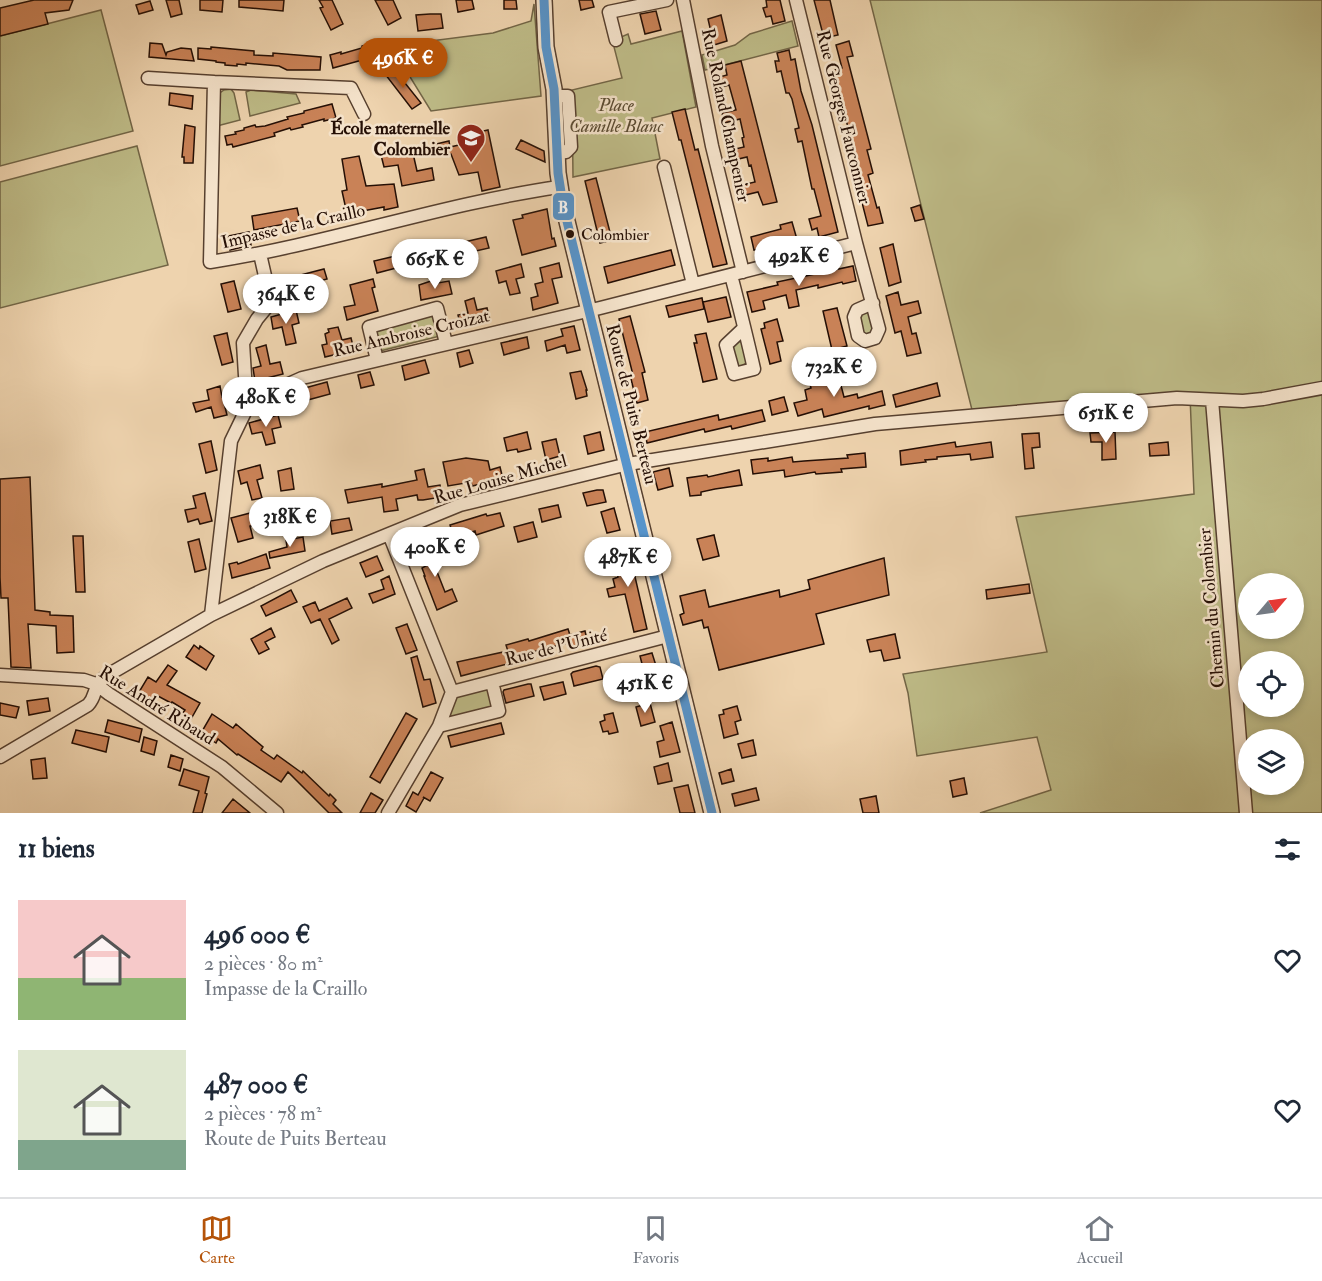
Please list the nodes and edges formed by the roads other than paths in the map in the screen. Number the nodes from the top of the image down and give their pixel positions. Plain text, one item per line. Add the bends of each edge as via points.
1 (544, 0) edge
2 (667, 0) edge
3 (683, 0) edge
4 (796, 0) edge
5 (616, 40) dead end
6 (148, 78) dead end
7 (214, 82) junction
8 (364, 114) dead end
9 (664, 166) dead end
10 (559, 187) junction
11 (856, 243) junction
12 (260, 254) junction
13 (737, 273) junction
14 (693, 284) junction
15 (307, 293) dead end
16 (271, 302) junction
17 (873, 303) dead end
18 (589, 310) junction
19 (744, 328) dead end
20 (446, 343) junction
21 (376, 360) junction
22 (1322, 388) edge
23 (1212, 400) junction
24 (247, 408) junction
25 (628, 464) junction
26 (389, 534) junction
27 (212, 615) junction
28 (668, 636) junction
29 (0, 675) edge
30 (492, 682) junction
31 (96, 684) junction
32 (452, 692) junction
33 (439, 726) junction
34 (0, 757) edge
35 (277, 813) edge
36 (388, 813) edge
37 (712, 813) edge
38 (1246, 813) edge

1 - 10 street, Route de Puits Berteau
2 - 5 street via 609,12
3 - 13 street, Rue Roland Champenier
4 - 11 street, Rue Georges Fauconnier
6 - 7 street
7 - 8 street via 351,88
7 - 12 street, Impasse de la Craillo via 210,262
9 - 14 street
10 - 12 street, Impasse de la Craillo via 432,212
10 - 18 street, Route de Puits Berteau
11 - 13 street
11 - 17 street, Rue Georges Fauconnier
12 - 16 street
13 - 14 street
13 - 19 street
14 - 18 street
15 - 16 street
16 - 24 street via 243,343
18 - 20 street, Rue Ambroise Croizat
18 - 25 street, Route de Puits Berteau
20 - 21 street, Rue Ambroise Croizat
20 - 21 street via 437,308 369,327
21 - 24 street, Rue Ambroise Croizat via 302,378
22 - 23 street, Rue Louise Michel via 1263,399
23 - 25 street, Rue Louise Michel via 1177,398 875,424
23 - 38 street, Chemin du Colombier
24 - 27 street via 231,441
25 - 26 street, Rue Louise Michel via 460,505
25 - 28 street, Route de Puits Berteau
26 - 27 street, Rue Louise Michel
26 - 32 street
27 - 31 street, Rue Louise Michel
28 - 30 street, Rue de l'Unité
28 - 37 street, Route de Puits Berteau
29 - 31 street, Rue André Ribaud
30 - 32 street, Rue de l'Unité
30 - 33 street via 499,711
31 - 34 street via 88,705
31 - 35 street, Rue André Ribaud via 222,767
32 - 33 street
33 - 36 street

